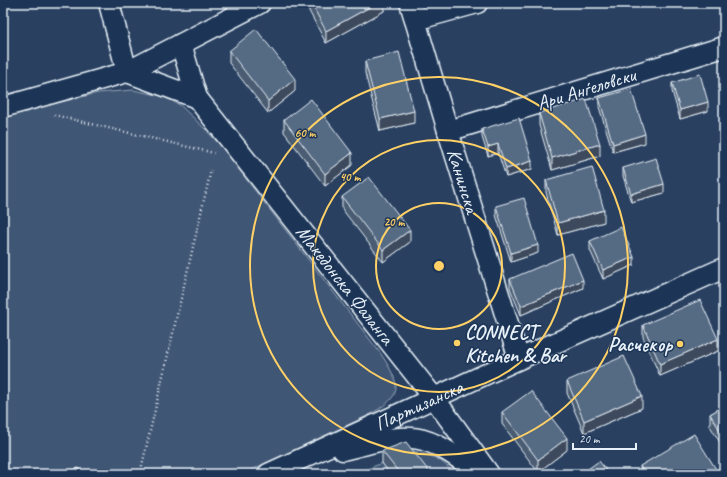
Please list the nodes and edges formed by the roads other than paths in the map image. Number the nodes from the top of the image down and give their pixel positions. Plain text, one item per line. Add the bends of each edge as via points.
1 (109, 3) edge
2 (260, 3) edge
3 (477, 3) edge
4 (413, 12) edge
5 (181, 44) junction
6 (724, 47) edge
7 (127, 72) junction
8 (197, 98) junction
9 (3, 107) edge
10 (448, 131) junction
11 (724, 268) edge
12 (519, 359) junction
13 (434, 398) junction
14 (296, 461) junction
15 (268, 474) edge
16 (480, 474) edge
17 (489, 474) edge

1 - 7 street
2 - 5 street
3 - 4 street
4 - 10 street, Канинска
5 - 7 street
5 - 8 street, Македонска Фаланга
6 - 10 street, Ари Анѓеловски
7 - 8 street
7 - 9 street
8 - 13 street, Македонска Фаланга
10 - 12 street, Канинска
11 - 12 street, Партизанска
12 - 13 street, Партизанска
13 - 14 street, Партизанска
13 - 17 street, Македонска Фаланга
14 - 15 street, Партизанска
14 - 16 street via 380,441 411,437 442,446

